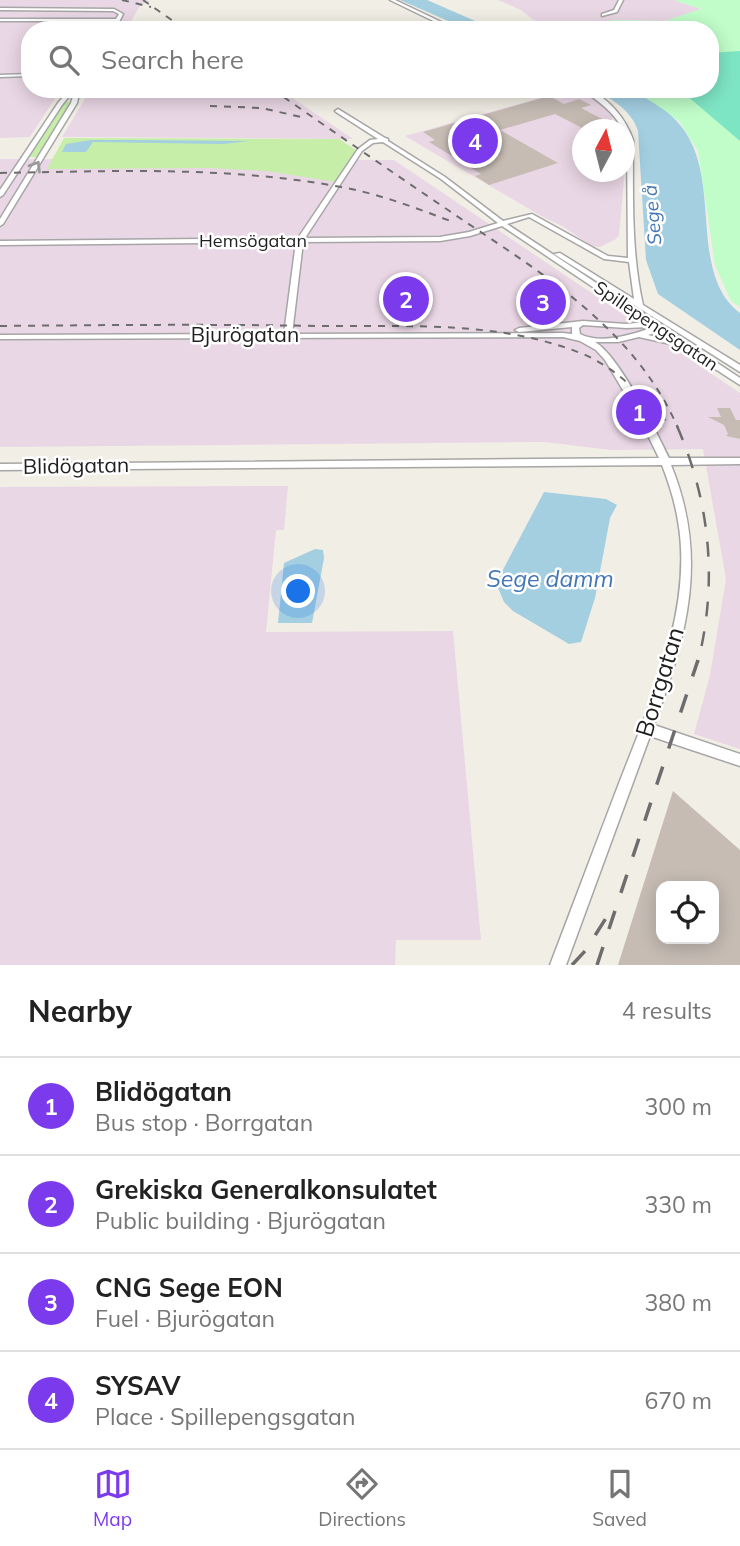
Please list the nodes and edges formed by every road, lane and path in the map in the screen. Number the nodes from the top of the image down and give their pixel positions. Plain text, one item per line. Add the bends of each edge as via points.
1 (392, 0) edge
2 (621, 0) edge
3 (0, 9) edge
4 (604, 15) dead end
5 (0, 20) edge
6 (118, 20) joint
7 (437, 21) edge
8 (21, 75) edge
9 (0, 76) edge
10 (66, 98) edge
11 (74, 98) edge
12 (599, 98) edge
13 (338, 111) dead end
14 (387, 140) junction
15 (0, 195) edge
16 (503, 223) junction
17 (0, 224) edge
18 (300, 240) junction
19 (0, 243) edge
20 (633, 260) junction
21 (623, 304) junction
22 (640, 304) junction
23 (664, 320) junction
24 (579, 324) junction
25 (654, 324) junction
26 (604, 325) junction
27 (620, 326) junction
28 (531, 328) junction
29 (288, 335) junction
30 (490, 335) junction
31 (638, 336) junction
32 (0, 337) edge
33 (583, 339) junction
34 (614, 341) junction
35 (692, 350) junction
36 (608, 359) junction
37 (740, 369) edge
38 (740, 382) edge
39 (740, 461) edge
40 (666, 462) junction
41 (0, 467) edge
42 (646, 729) junction
43 (740, 760) edge
44 (558, 965) edge

1 - 7 street
2 - 4 street via 616,10
3 - 6 street via 107,8 120,12
5 - 6 street
8 - 9 street
10 - 15 street
17 -> 11 street
12 - 20 street via 622,118 630,140
13 - 14 street, Spillepengsgatan
14 - 16 street, Spillepengsgatan
14 - 18 street via 372,141 360,150
16 - 18 street, Hemsögatan via 451,238
16 - 20 street, Hemsögatan via 530,215 606,258
16 - 21 street, Spillepengsgatan
16 - 22 street, Spillepengsgatan
18 - 19 street, Hemsögatan
18 - 29 street
20 - 22 street
21 - 25 street, Spillepengsgatan
21 - 27 street via 630,317 629,323
22 - 23 street, Spillepengsgatan
23 - 25 street, Bjurögatan
23 - 37 street, Spillepengsgatan
24 - 26 street, Bjurögatan
24 - 28 street, Bjurögatan
24 - 33 street via 575,332
25 - 27 street, Bjurögatan
25 - 31 street, Bjurögatan via 651,331
25 - 35 street, Spillepengsgatan
26 - 27 street, Bjurögatan
26 - 28 street, Bjurögatan via 569,319
28 - 30 street, Bjurögatan
29 - 30 street, Bjurögatan
29 - 32 street, Bjurögatan
30 - 33 street, Bjurögatan
31 - 34 street, Bjurögatan
31 - 35 street
33 - 34 street, Bjurögatan
33 - 36 street, Borrgatan
34 - 36 street
35 - 38 street, Spillepengsgatan
36 - 40 street, Borrgatan
39 - 40 street, Blidögatan
40 - 41 street, Blidögatan
40 - 42 street, Borrgatan via 684,523 685,567 680,629
42 - 43 street
42 - 44 street, Borrgatan

